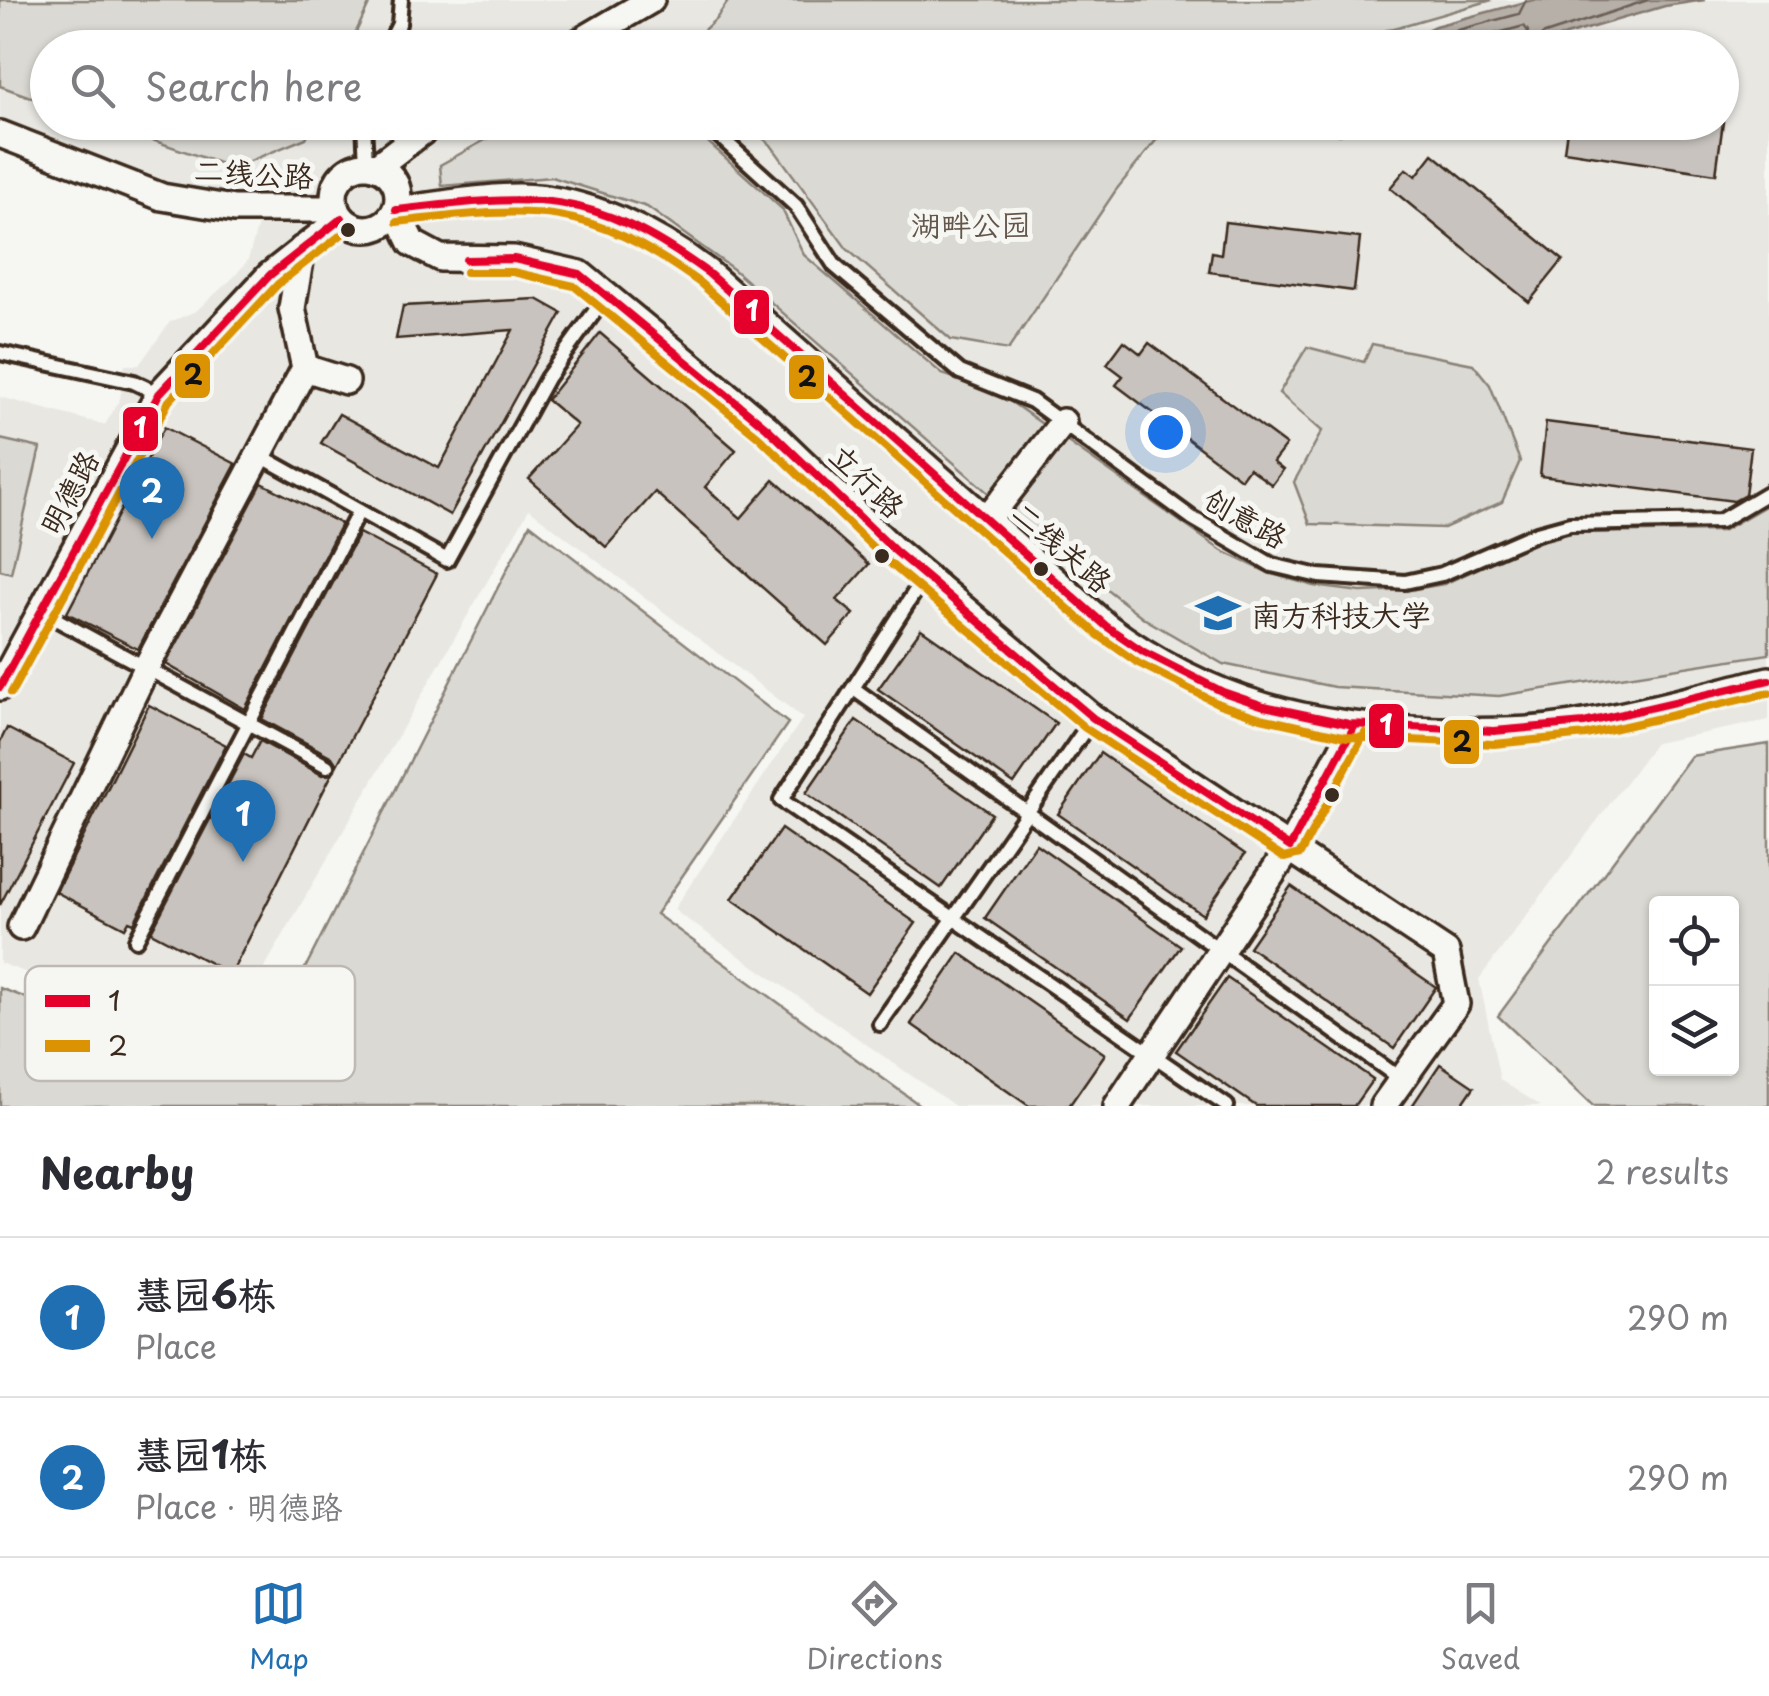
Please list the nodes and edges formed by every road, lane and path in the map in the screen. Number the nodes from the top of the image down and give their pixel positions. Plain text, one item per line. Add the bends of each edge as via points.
1 (401, 0) edge
2 (650, 0) edge
3 (396, 30) edge
4 (599, 30) edge
5 (0, 134) edge
6 (367, 140) edge
7 (409, 140) edge
8 (724, 140) edge
9 (371, 166) junction
10 (396, 210) junction
11 (339, 214) junction
12 (302, 249) junction
13 (606, 296) junction
14 (0, 353) edge
15 (305, 368) junction
16 (346, 381) dead end
17 (159, 394) junction
18 (1063, 422) junction
19 (259, 454) junction
20 (1769, 492) edge
21 (359, 511) junction
22 (986, 521) junction
23 (925, 576) junction
24 (41, 612) junction
25 (146, 668) junction
26 (1769, 680) edge
27 (0, 687) edge
28 (854, 689) junction
29 (1093, 718) junction
30 (248, 723) junction
31 (1354, 727) junction
32 (327, 766) dead end
33 (1029, 810) junction
34 (1290, 846) junction
35 (954, 917) junction
36 (22, 927) dead end
37 (136, 940) dead end
38 (1222, 948) junction
39 (880, 1024) dead end
40 (1153, 1052) junction
41 (1402, 1080) junction
42 (1117, 1106) edge
43 (1227, 1106) edge
44 (1383, 1106) edge

1 - 3 lane
2 - 4 street
5 - 11 street, 二线公路 via 162,197
6 - 9 lane
7 - 9 street
8 - 18 lane, 创意路 via 796,206 835,266 960,372 1032,400
9 - 10 street via 396,186
9 - 11 street via 339,180
10 - 11 street via 369,229
10 - 13 street, 立行路 via 412,243 440,258 554,265 580,274
10 - 22 street, 二线关路 via 530,198 587,210 664,243 708,273
11 - 12 street, 明德路
12 - 15 street via 292,308
12 - 17 street, 明德路
13 - 21 lane via 547,378 447,560
13 - 23 street, 立行路 via 767,428
14 - 17 lane
15 - 16 street
15 - 19 street
17 - 24 street, 明德路
18 - 20 lane, 创意路 via 1238,548 1272,565 1364,582 1442,574 1570,524 1720,521
18 - 22 street
19 - 21 lane
19 - 25 street
21 - 30 lane
22 - 31 street, 二线关路 via 1106,626 1168,669 1253,706
23 - 28 lane
23 - 29 street, 立行路
24 - 25 lane
24 - 27 street, 明德路
25 - 30 lane
25 - 36 street
26 - 31 street, 二线关路 via 1548,728
28 - 33 lane
28 - 35 lane via 781,800
29 - 33 lane
29 - 34 street, 立行路
30 - 32 lane
30 - 37 lane
31 - 34 street
33 - 35 lane
33 - 38 lane
34 - 38 street
34 - 41 street, 立行路 via 1446,952 1456,1004
35 - 39 lane
35 - 40 lane
38 - 40 street
38 - 41 lane
40 - 42 street
40 - 43 lane
41 - 44 street, 立行路

